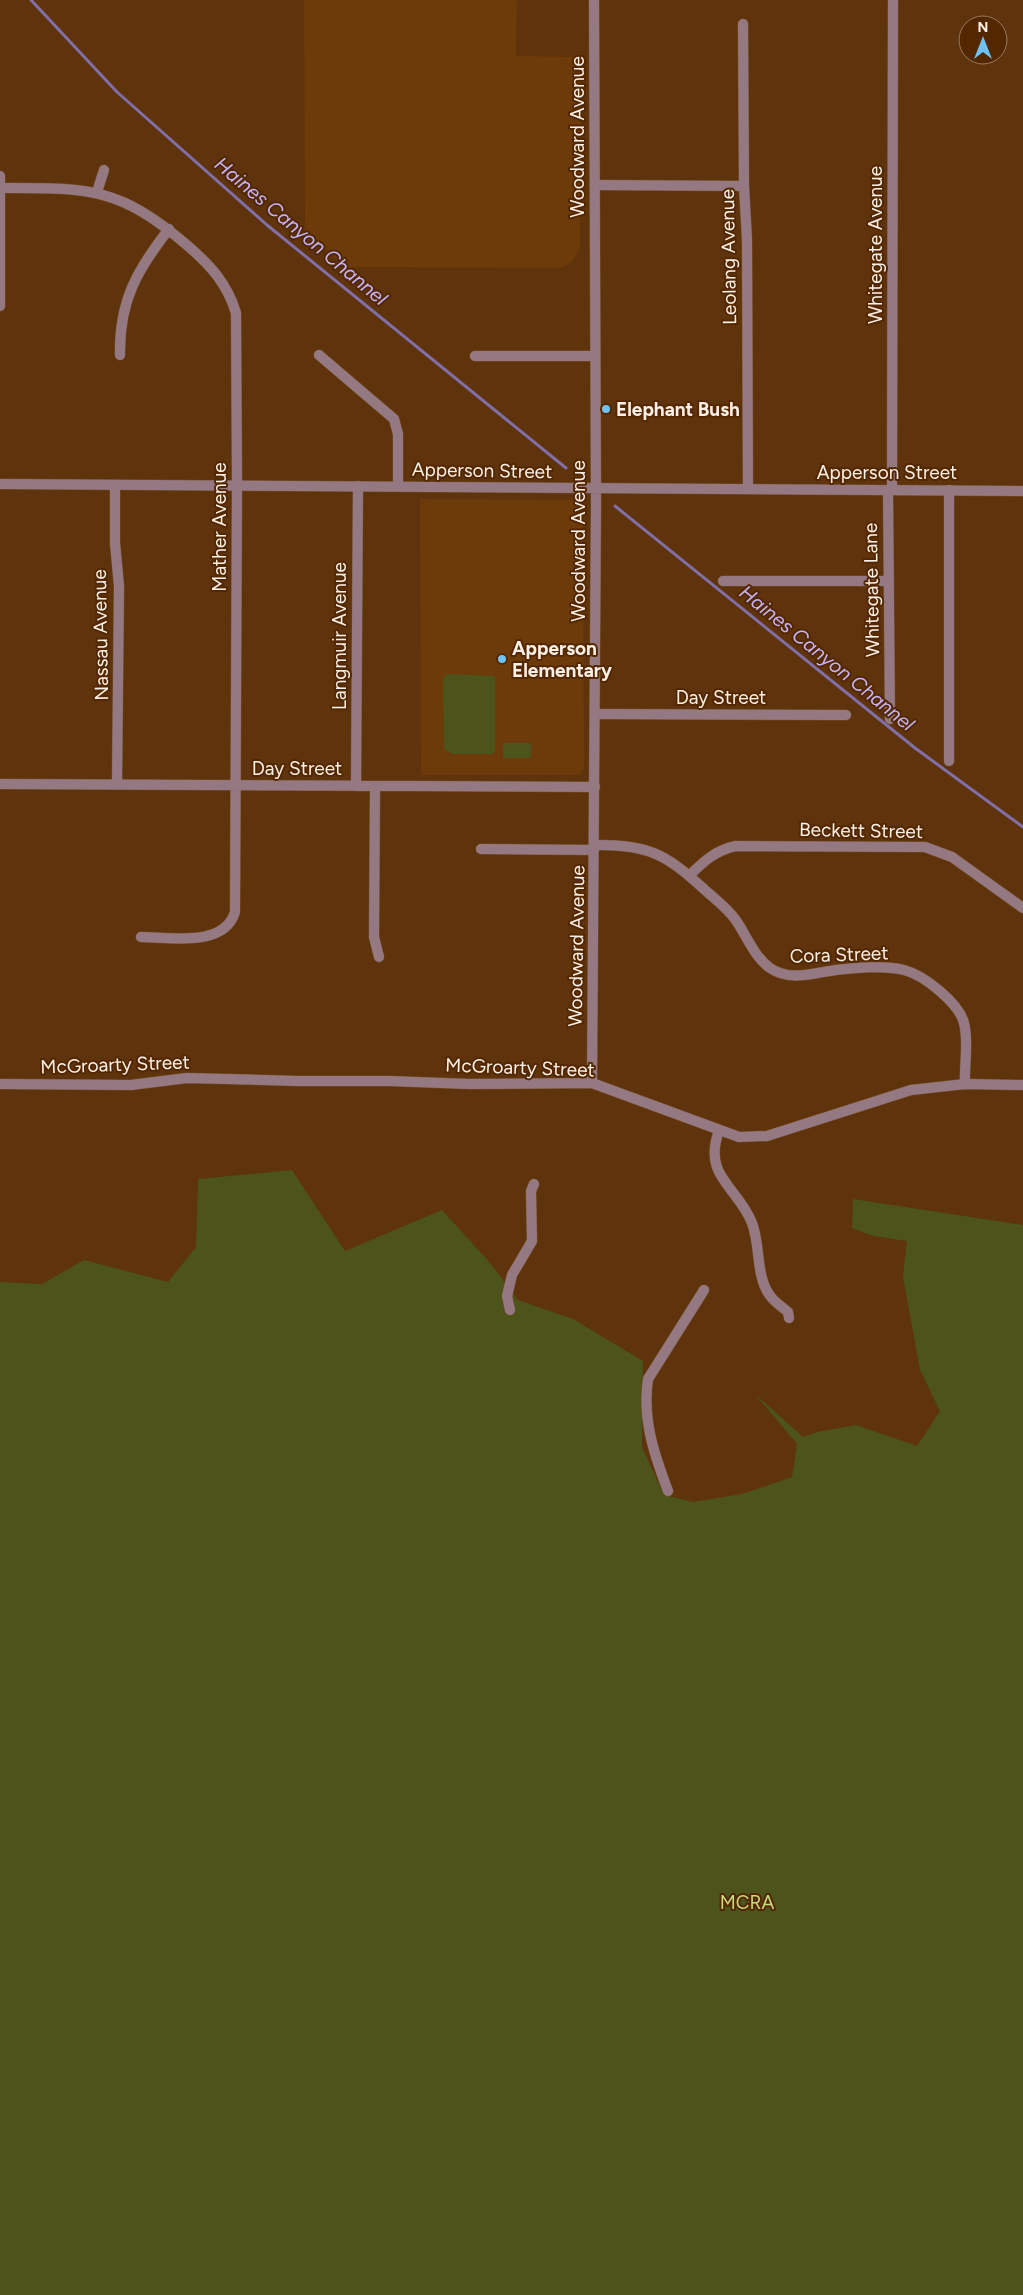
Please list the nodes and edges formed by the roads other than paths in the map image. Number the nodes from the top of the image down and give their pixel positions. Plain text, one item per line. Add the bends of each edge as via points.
1 (594, 0) edge
2 (893, 0) edge
3 (743, 24) dead end
4 (104, 170) dead end
5 (0, 176) edge
6 (595, 185) junction
7 (744, 186) junction
8 (0, 188) edge
9 (97, 192) junction
10 (169, 229) junction
11 (0, 306) edge
12 (120, 355) dead end
13 (319, 355) dead end
14 (475, 356) dead end
15 (595, 356) junction
16 (0, 484) edge
17 (115, 485) junction
18 (237, 485) junction
19 (358, 486) junction
20 (398, 486) junction
21 (596, 488) junction
22 (748, 489) junction
23 (890, 490) junction
24 (949, 490) junction
25 (1023, 491) edge
26 (723, 581) dead end
27 (889, 581) junction
28 (595, 714) junction
29 (846, 715) dead end
30 (890, 719) dead end
31 (949, 761) dead end
32 (0, 784) edge
33 (118, 784) junction
34 (235, 785) junction
35 (356, 786) junction
36 (375, 786) junction
37 (595, 787) junction
38 (594, 847) junction
39 (481, 849) dead end
40 (690, 875) junction
41 (1023, 908) edge
42 (141, 937) dead end
43 (379, 957) dead end
44 (592, 1083) junction
45 (0, 1084) edge
46 (965, 1084) junction
47 (1023, 1085) edge
48 (719, 1131) junction
49 (534, 1184) dead end
50 (704, 1290) dead end
51 (510, 1310) dead end
52 (789, 1318) dead end
53 (668, 1491) dead end

1 - 6 street, Woodward Avenue
2 - 23 street, Whitegate Avenue
3 - 7 street, Leolang Avenue
4 - 9 street
5 - 8 street
6 - 7 street
6 - 15 street, Woodward Avenue
7 - 22 street, Leolang Avenue
8 - 9 street, Mather Avenue
8 - 11 street
9 - 10 street, Mather Avenue via 137,207
10 - 12 street via 141,267 129,292 122,316
10 - 18 street, Mather Avenue via 214,269 228,290 236,313
13 - 20 street via 394,419 398,434
14 - 15 street
15 - 21 street, Woodward Avenue
16 - 17 street, Apperson Street
17 - 18 street, Apperson Street
17 - 33 street, Nassau Avenue via 119,586
18 - 19 street, Apperson Street
18 - 34 street, Mather Avenue
19 - 20 street, Apperson Street
19 - 35 street, Langmuir Avenue
20 - 21 street, Apperson Street
21 - 22 street, Apperson Street
21 - 28 street, Woodward Avenue
22 - 23 street, Apperson Street
23 - 24 street, Apperson Street
23 - 27 street, Whitegate Lane
24 - 25 street, Apperson Street
24 - 31 street
26 - 27 street
27 - 30 street, Whitegate Lane
28 - 29 street, Day Street
28 - 37 street, Woodward Avenue
32 - 33 street, Day Street
33 - 34 street, Day Street
34 - 35 street, Day Street
34 - 42 street, Mather Avenue via 233,919 224,929 204,937
35 - 36 street, Day Street
36 - 37 street, Day Street
36 - 43 street via 374,937
37 - 38 street, Woodward Avenue
38 - 39 street, Cora Street
38 - 40 street, Cora Street via 627,845 648,849
38 - 44 street, Woodward Avenue
40 - 41 street, Beckett Street via 721,849 736,846 925,847 952,857
40 - 46 street, Cora Street via 730,912 763,962 778,972 802,976 852,969 902,969 951,999 965,1027
44 - 45 street, McGroarty Street via 469,1084 187,1078 131,1084
44 - 48 street, McGroarty Street
46 - 47 street, McGroarty Street
46 - 48 street, McGroarty Street via 911,1090 767,1136 744,1138
48 - 52 street via 714,1143 716,1165 726,1187 752,1222 765,1288 788,1312
49 - 51 street via 531,1191 532,1241 510,1281 507,1296
50 - 53 street via 648,1379 648,1425 652,1447

